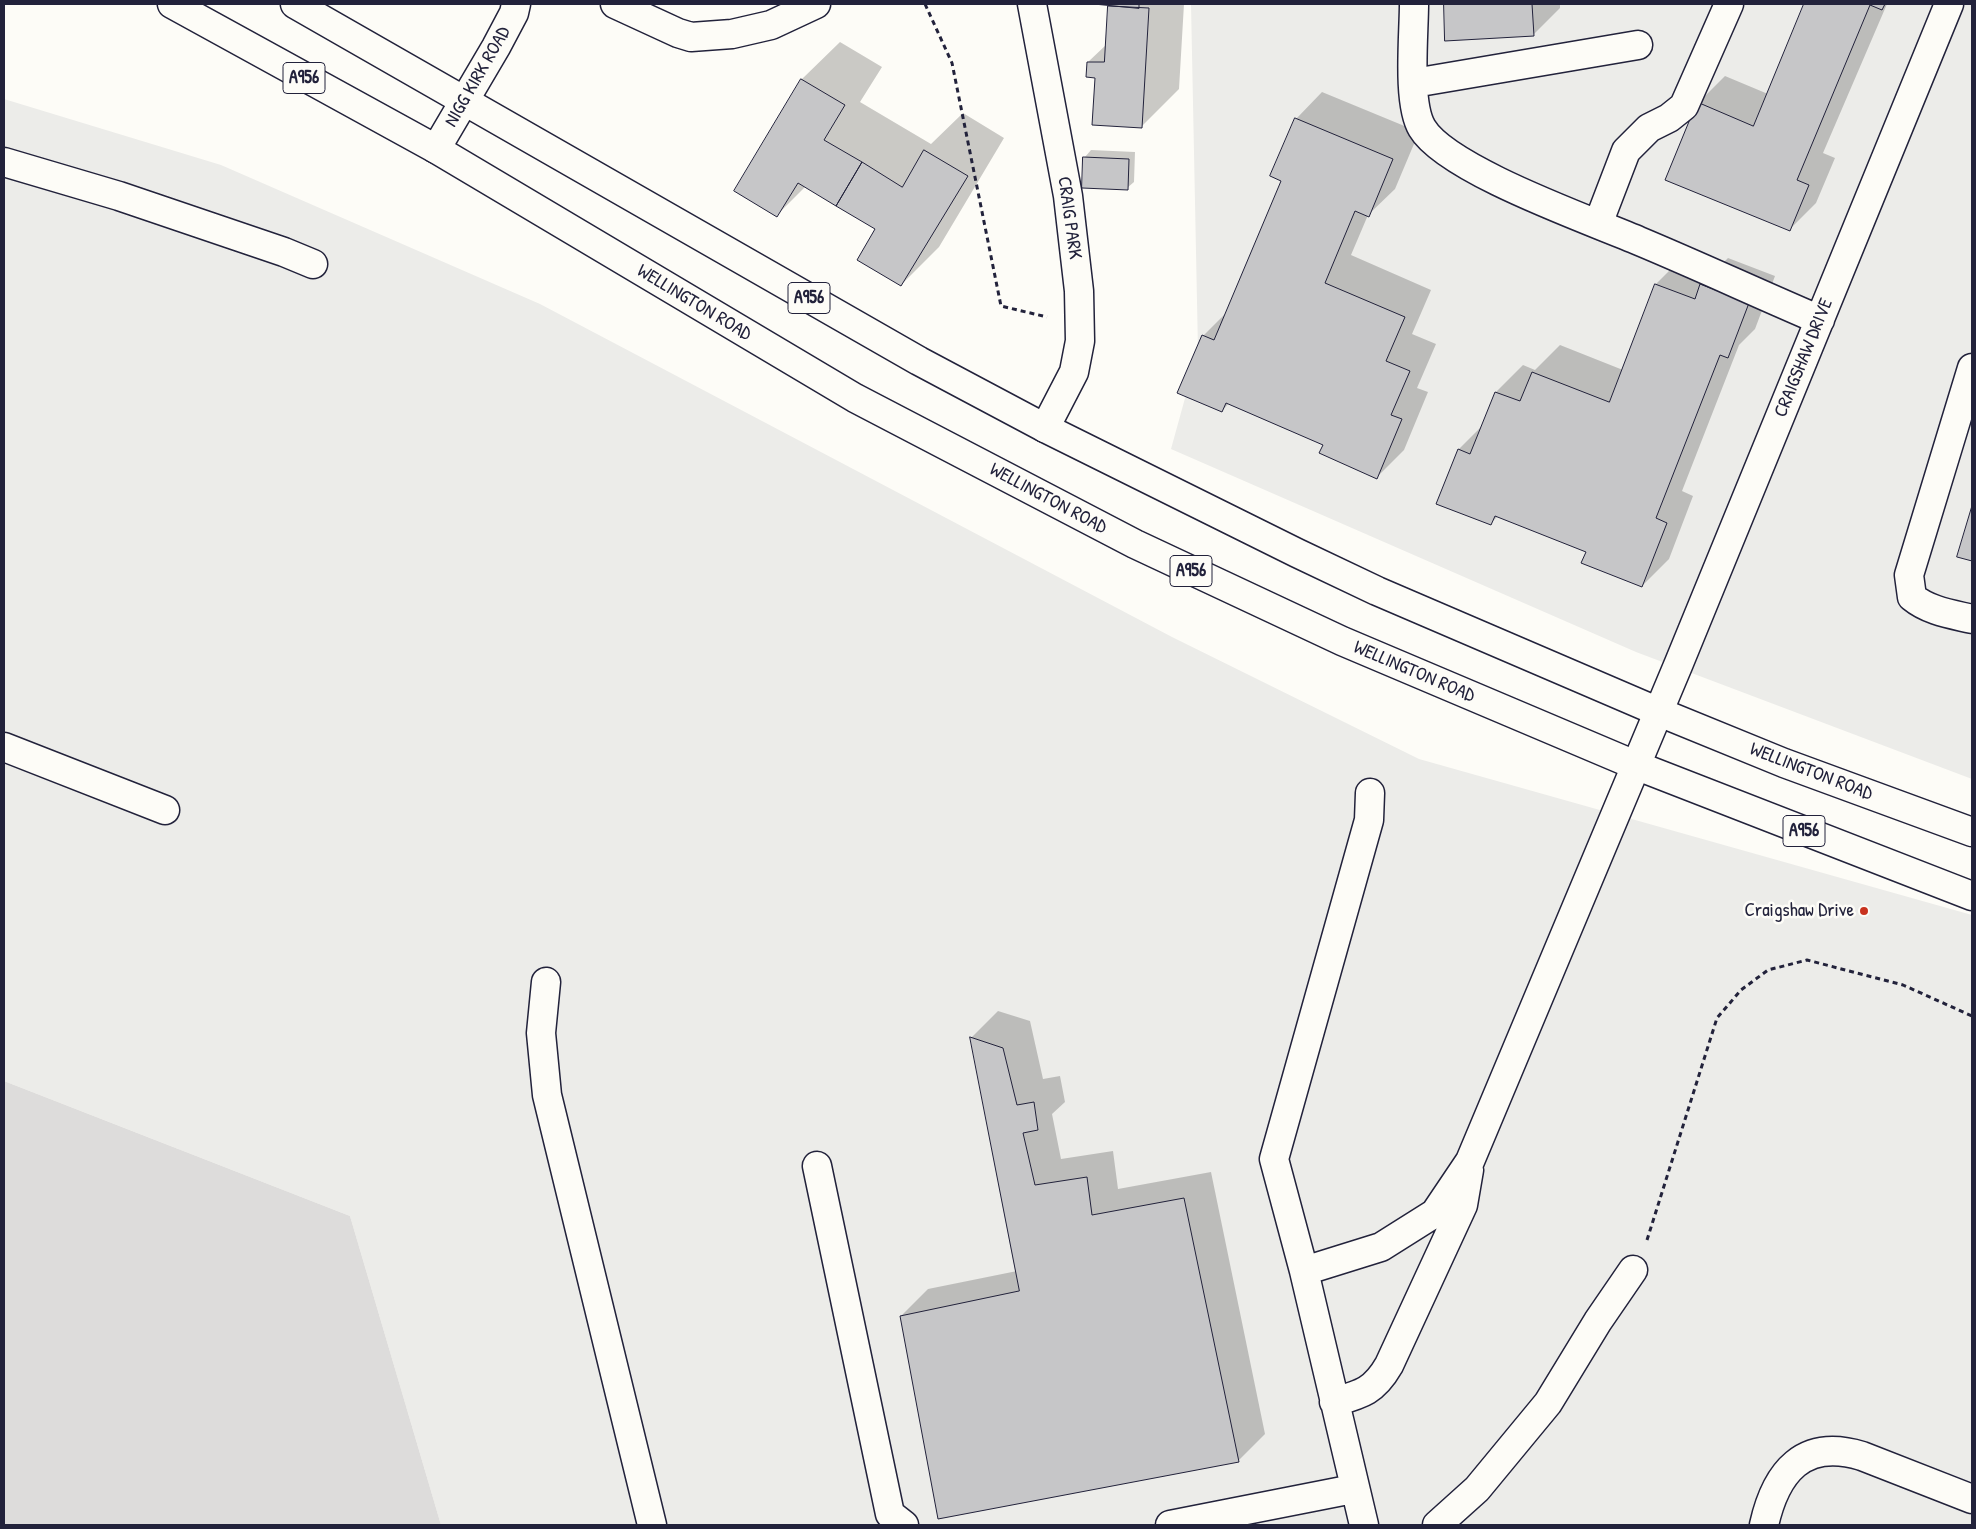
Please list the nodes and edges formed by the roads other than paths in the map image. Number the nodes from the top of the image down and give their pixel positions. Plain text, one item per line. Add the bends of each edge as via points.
1 (172, 4) edge
2 (295, 4) edge
3 (516, 4) edge
4 (615, 4) edge
5 (816, 4) edge
6 (1032, 4) edge
7 (1414, 4) edge
8 (1729, 4) edge
9 (1949, 4) edge
10 (1638, 45) dead end
11 (1414, 83) junction
12 (465, 103) junction
13 (436, 149) junction
14 (4, 162) edge
15 (1598, 224) junction
16 (313, 264) dead end
17 (1820, 320) junction
18 (1972, 368) edge
19 (1045, 428) junction
20 (1972, 619) edge
21 (1659, 712) junction
22 (4, 747) edge
23 (1635, 765) junction
24 (1370, 793) dead end
25 (165, 810) dead end
26 (1972, 832) edge
27 (1972, 896) edge
28 (546, 982) dead end
29 (1470, 1161) junction
30 (816, 1166) dead end
31 (1633, 1270) road end
32 (1304, 1271) junction
33 (1334, 1402) junction
34 (1354, 1489) junction
35 (1972, 1499) edge
36 (652, 1525) edge
37 (904, 1525) edge
38 (1170, 1525) edge
39 (1364, 1525) edge
40 (1437, 1525) edge
41 (1764, 1525) edge

1 - 13 main road, WELLINGTON ROAD / A956
2 - 12 main road, WELLINGTON ROAD / A956
3 - 12 main road, NIGG KIRK ROAD
4 - 5 main road via 691,37 732,34 771,25
6 - 19 main road, CRAIG PARK via 1068,196 1080,341 1074,372
7 - 11 main road
8 - 15 main road via 1684,106 1649,128 1626,151
9 - 17 main road, CRAIGSHAW DRIVE
10 - 11 main road
11 - 15 main road via 1414,110 1422,128 1436,144 1460,162
12 - 13 main road, NIGG KIRK ROAD
12 - 19 main road, WELLINGTON ROAD / A956 via 919,361
13 - 23 main road, WELLINGTON ROAD / A956 via 856,398 1135,544 1342,642
14 - 16 main road via 119,196
15 - 17 main road
17 - 21 main road, CRAIGSHAW DRIVE
18 - 20 main road via 1909,575 1912,597 1920,603
19 - 21 main road, WELLINGTON ROAD / A956 via 1377,591
21 - 23 main road, CRAIGSHAW DRIVE
21 - 26 main road, WELLINGTON ROAD / A956
22 - 25 main road
23 - 27 main road, WELLINGTON ROAD / A956
23 - 29 main road, CRAIGSHAW DRIVE
24 - 32 main road via 1369,820 1274,1159
28 - 36 main road via 541,1033 547,1095
29 - 32 main road via 1434,1213 1381,1247
29 - 33 main road via 1463,1206 1389,1365 1379,1382 1358,1395
30 - 37 main road via 890,1514
31 - 40 main road via 1548,1404 1477,1489
32 - 33 main road
33 - 34 main road
34 - 38 main road
34 - 39 main road
35 - 41 main road via 1847,1451 1824,1451 1798,1460 1783,1476 1770,1500

